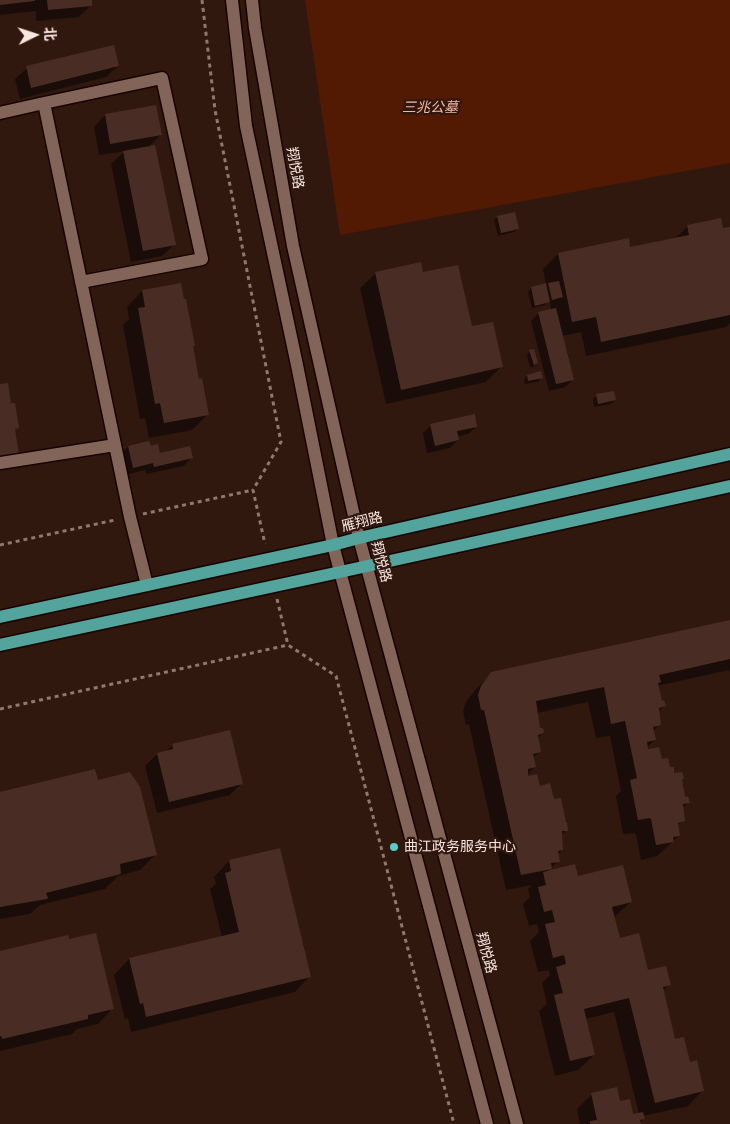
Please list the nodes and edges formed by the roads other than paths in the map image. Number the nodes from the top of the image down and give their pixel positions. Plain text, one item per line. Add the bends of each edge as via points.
1 (232, 0) edge
2 (252, 0) edge
3 (44, 103) junction
4 (0, 114) edge
5 (81, 282) junction
6 (115, 444) junction
7 (730, 454) edge
8 (0, 463) edge
9 (730, 486) edge
10 (359, 538) junction
11 (333, 545) junction
12 (367, 566) junction
13 (340, 572) junction
14 (147, 586) junction
15 (0, 617) edge
16 (0, 645) edge
17 (487, 1124) edge
18 (517, 1124) edge

1 - 11 street via 246,126
2 - 10 street, 翔悦路 via 293,246
3 - 4 street
3 - 5 street
3 - 5 street via 162,78 202,259
5 - 6 street
6 - 8 street
6 - 14 street
7 - 10 main road, 雁翔路
9 - 12 main road
10 - 11 main road, 雁翔路
10 - 12 street, 翔悦路
11 - 13 street
11 - 14 main road, 雁翔路
12 - 13 main road
12 - 18 street, 翔悦路
13 - 16 main road
13 - 17 street
14 - 15 main road, 雁翔路

